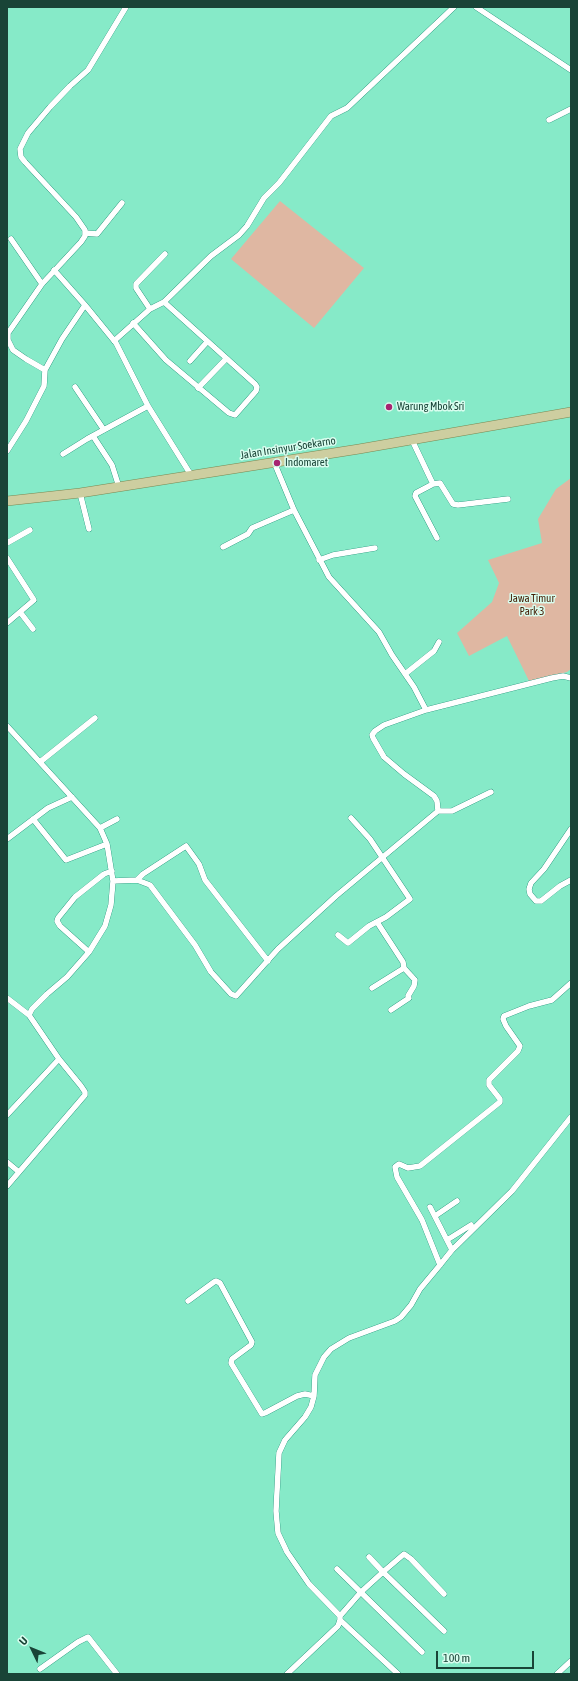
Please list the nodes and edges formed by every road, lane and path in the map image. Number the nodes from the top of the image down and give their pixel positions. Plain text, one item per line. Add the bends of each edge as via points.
1 (126, 7) edge
2 (454, 7) edge
3 (476, 7) edge
4 (571, 70) edge
5 (571, 109) edge
6 (549, 120) dead end
7 (122, 203) dead end
8 (85, 233) junction
9 (11, 239) dead end
10 (165, 254) dead end
11 (54, 270) junction
12 (42, 284) junction
13 (164, 302) junction
14 (85, 305) junction
15 (150, 309) junction
16 (133, 323) junction
17 (8, 339) edge
18 (114, 341) junction
19 (207, 342) junction
20 (13, 350) junction
21 (7, 354) edge
22 (226, 359) junction
23 (190, 361) dead end
24 (45, 370) junction
25 (75, 387) dead end
26 (198, 388) junction
27 (148, 406) junction
28 (571, 412) edge
29 (104, 430) junction
30 (93, 436) junction
31 (412, 440) junction
32 (7, 450) edge
33 (63, 454) dead end
34 (274, 462) junction
35 (191, 475) junction
36 (433, 484) junction
37 (119, 487) junction
38 (80, 493) junction
39 (508, 499) dead end
40 (7, 501) edge
41 (294, 510) junction
42 (30, 530) dead end
43 (89, 530) dead end
44 (437, 538) dead end
45 (7, 543) edge
46 (223, 547) dead end
47 (375, 548) dead end
48 (7, 558) edge
49 (319, 560) junction
50 (20, 612) junction
51 (7, 623) edge
52 (33, 629) dead end
53 (439, 642) dead end
54 (405, 674) junction
55 (571, 678) edge
56 (426, 710) junction
57 (95, 718) dead end
58 (7, 726) edge
59 (40, 762) junction
60 (490, 792) dead end
61 (72, 797) junction
62 (438, 811) junction
63 (351, 818) dead end
64 (33, 819) junction
65 (118, 819) dead end
66 (100, 828) junction
67 (571, 829) edge
68 (7, 839) edge
69 (107, 844) junction
70 (382, 856) junction
71 (112, 871) junction
72 (113, 880) junction
73 (137, 880) junction
74 (571, 880) edge
75 (377, 922) junction
76 (338, 935) dead end
77 (89, 952) junction
78 (268, 961) junction
79 (404, 965) junction
80 (571, 983) edge
81 (372, 988) dead end
82 (7, 998) edge
83 (390, 1010) dead end
84 (29, 1015) junction
85 (59, 1059) junction
86 (7, 1115) edge
87 (571, 1117) edge
88 (7, 1162) edge
89 (19, 1172) junction
90 (7, 1186) edge
91 (457, 1201) dead end
92 (430, 1207) dead end
93 (435, 1216) junction
94 (471, 1225) dead end
95 (447, 1240) junction
96 (452, 1250) junction
97 (440, 1265) junction
98 (188, 1301) dead end
99 (314, 1396) junction
100 (369, 1557) dead end
101 (337, 1569) dead end
102 (382, 1572) junction
103 (361, 1592) junction
104 (444, 1594) dead end
105 (340, 1618) junction
106 (444, 1631) dead end
107 (422, 1652) dead end
108 (571, 1661) edge
109 (40, 1669) dead end
110 (117, 1674) edge
111 (287, 1674) edge
112 (398, 1674) edge
113 (557, 1674) edge

1 - 8 street via 92,64 50,107 28,133 20,149 21,157 84,226
2 - 13 street via 347,108 331,116 279,183 264,198 239,235 211,256
3 - 4 street
5 - 6 street
7 - 8 street via 97,234
8 - 11 street via 81,242
9 - 12 street
10 - 15 street via 136,284
11 - 12 street
11 - 14 street
12 - 17 street via 10,329
13 - 15 street
13 - 19 street
14 - 18 street
14 - 24 street
15 - 16 street
16 - 18 street
16 - 26 street via 166,360
17 - 20 street
18 - 27 street
19 - 22 street
19 - 23 street
20 - 21 street
20 - 24 street
22 - 26 street
22 - 26 street via 257,387 235,416
24 - 32 street via 44,386
25 - 29 street
27 - 29 street
27 - 35 street
28 - 31 main road, Jalan Insinyur Soekarno
29 - 30 street
30 - 33 street
30 - 37 street via 112,465
31 - 34 main road, Jalan Insinyur Soekarno
31 - 36 street
34 - 35 main road, Jalan Insinyur Soekarno
34 - 41 street
35 - 37 main road, Jalan Insinyur Soekarno
36 - 39 street via 440,483 456,505
36 - 44 street via 415,496
37 - 38 main road, Jalan Insinyur Soekarno
38 - 40 main road, Jalan Insinyur Soekarno
38 - 43 street
41 - 46 street via 252,528 248,534
41 - 49 street
42 - 45 street
47 - 49 street via 332,555
48 - 50 street via 34,600
49 - 54 street via 336,586 379,632
50 - 51 street
50 - 52 street
53 - 54 street via 434,651
54 - 56 street
55 - 56 street via 552,678
56 - 62 street via 384,726 372,735 384,757 434,796
57 - 59 street
58 - 59 street
59 - 61 street
60 - 62 street via 452,811
61 - 64 street via 48,808
61 - 66 street
62 - 70 street
63 - 70 street
64 - 68 street
64 - 69 street via 66,860
65 - 66 street
66 - 69 street
67 - 74 street via 544,869 531,883 530,894 536,901 541,901
69 - 71 street
70 - 75 street via 410,898
70 - 78 street via 278,949
71 - 72 street
71 - 77 street via 104,874 75,897 57,921
72 - 73 street
72 - 77 street via 106,926
73 - 78 street via 186,846 199,864 205,880
73 - 78 street via 150,885 156,892 211,972 232,994 239,994
75 - 76 street via 348,943
75 - 79 street
77 - 84 street
79 - 81 street
79 - 83 street via 415,980 414,986 409,998
80 - 97 street via 552,1000 504,1016 506,1026 520,1046 489,1080 489,1085 500,1102 420,1166 395,1166 397,1177 422,1220
82 - 84 street
84 - 85 street
85 - 86 street
85 - 89 street via 82,1086 85,1095
87 - 96 street via 512,1192
88 - 89 street
89 - 90 street
91 - 93 street
92 - 93 street
93 - 95 street
94 - 95 street
95 - 96 street
96 - 97 street
97 - 99 street via 401,1317 349,1338 331,1350 318,1366
98 - 99 street via 214,1282 220,1283 252,1342 250,1347 231,1362 260,1412 265,1414 297,1396
99 - 105 street via 305,1418 285,1440 279,1453 276,1510 278,1533 287,1552 309,1584
100 - 102 street
101 - 103 street
102 - 103 street
102 - 104 street via 404,1554
102 - 106 street
103 - 105 street
103 - 107 street
105 - 111 street via 338,1626
105 - 112 street
108 - 113 street
109 - 110 street via 78,1642 88,1638

